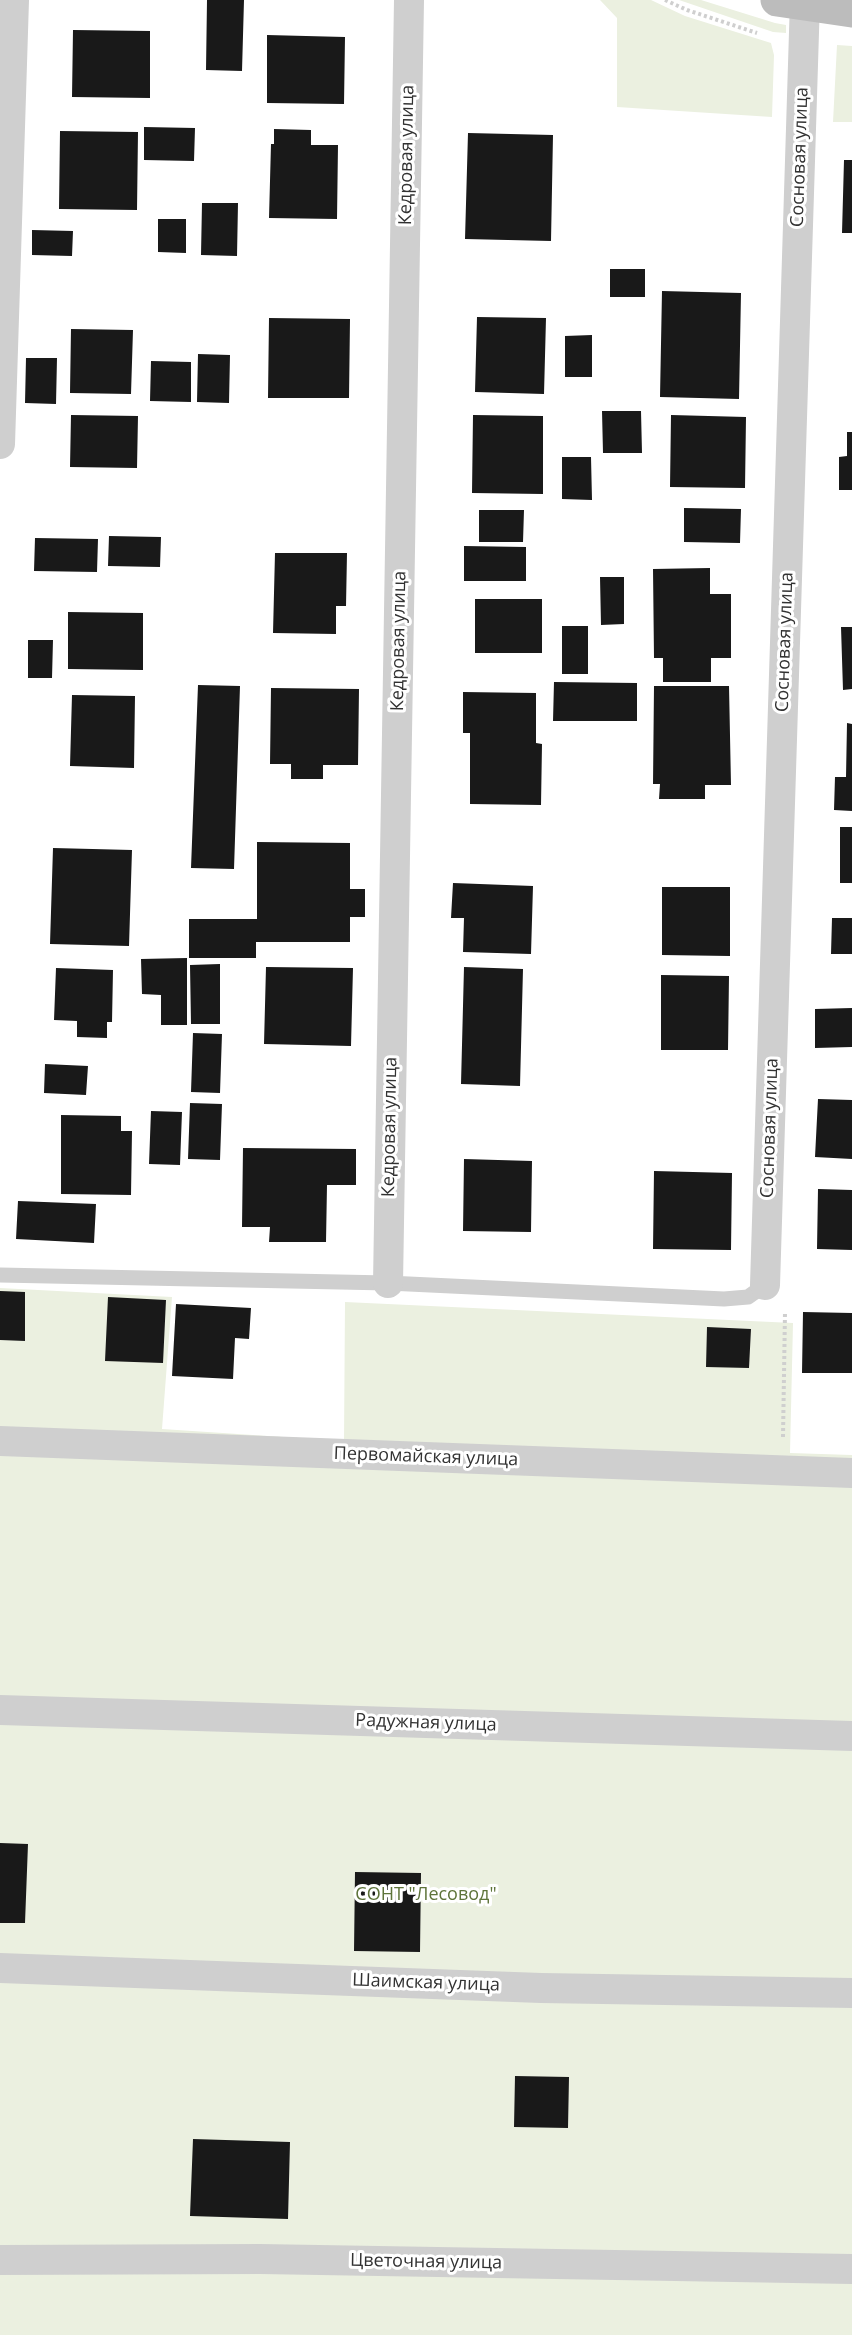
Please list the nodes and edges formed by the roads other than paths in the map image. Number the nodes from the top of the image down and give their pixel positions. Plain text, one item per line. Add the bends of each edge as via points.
1 (14, 0) edge
2 (409, 0) edge
3 (795, 2) edge
4 (852, 11) edge
5 (0, 444) edge
6 (0, 1275) edge
7 (388, 1283) junction
8 (765, 1285) joint
9 (0, 1441) edge
10 (852, 1473) edge
11 (0, 1710) edge
12 (852, 1736) edge
13 (0, 1968) edge
14 (852, 1994) edge
15 (0, 2260) edge
16 (852, 2269) edge

1 - 5 street
2 - 7 street, Кедровая улица
3 - 4 main road
3 - 8 street, Сосновая улица
6 - 7 lane
7 - 8 lane via 724,1299 748,1297
9 - 10 street, Первомайская улица
11 - 12 street, Радужная улица
13 - 14 street, Шаимская улица via 541,1988
15 - 16 street, Цветочная улица via 260,2259

